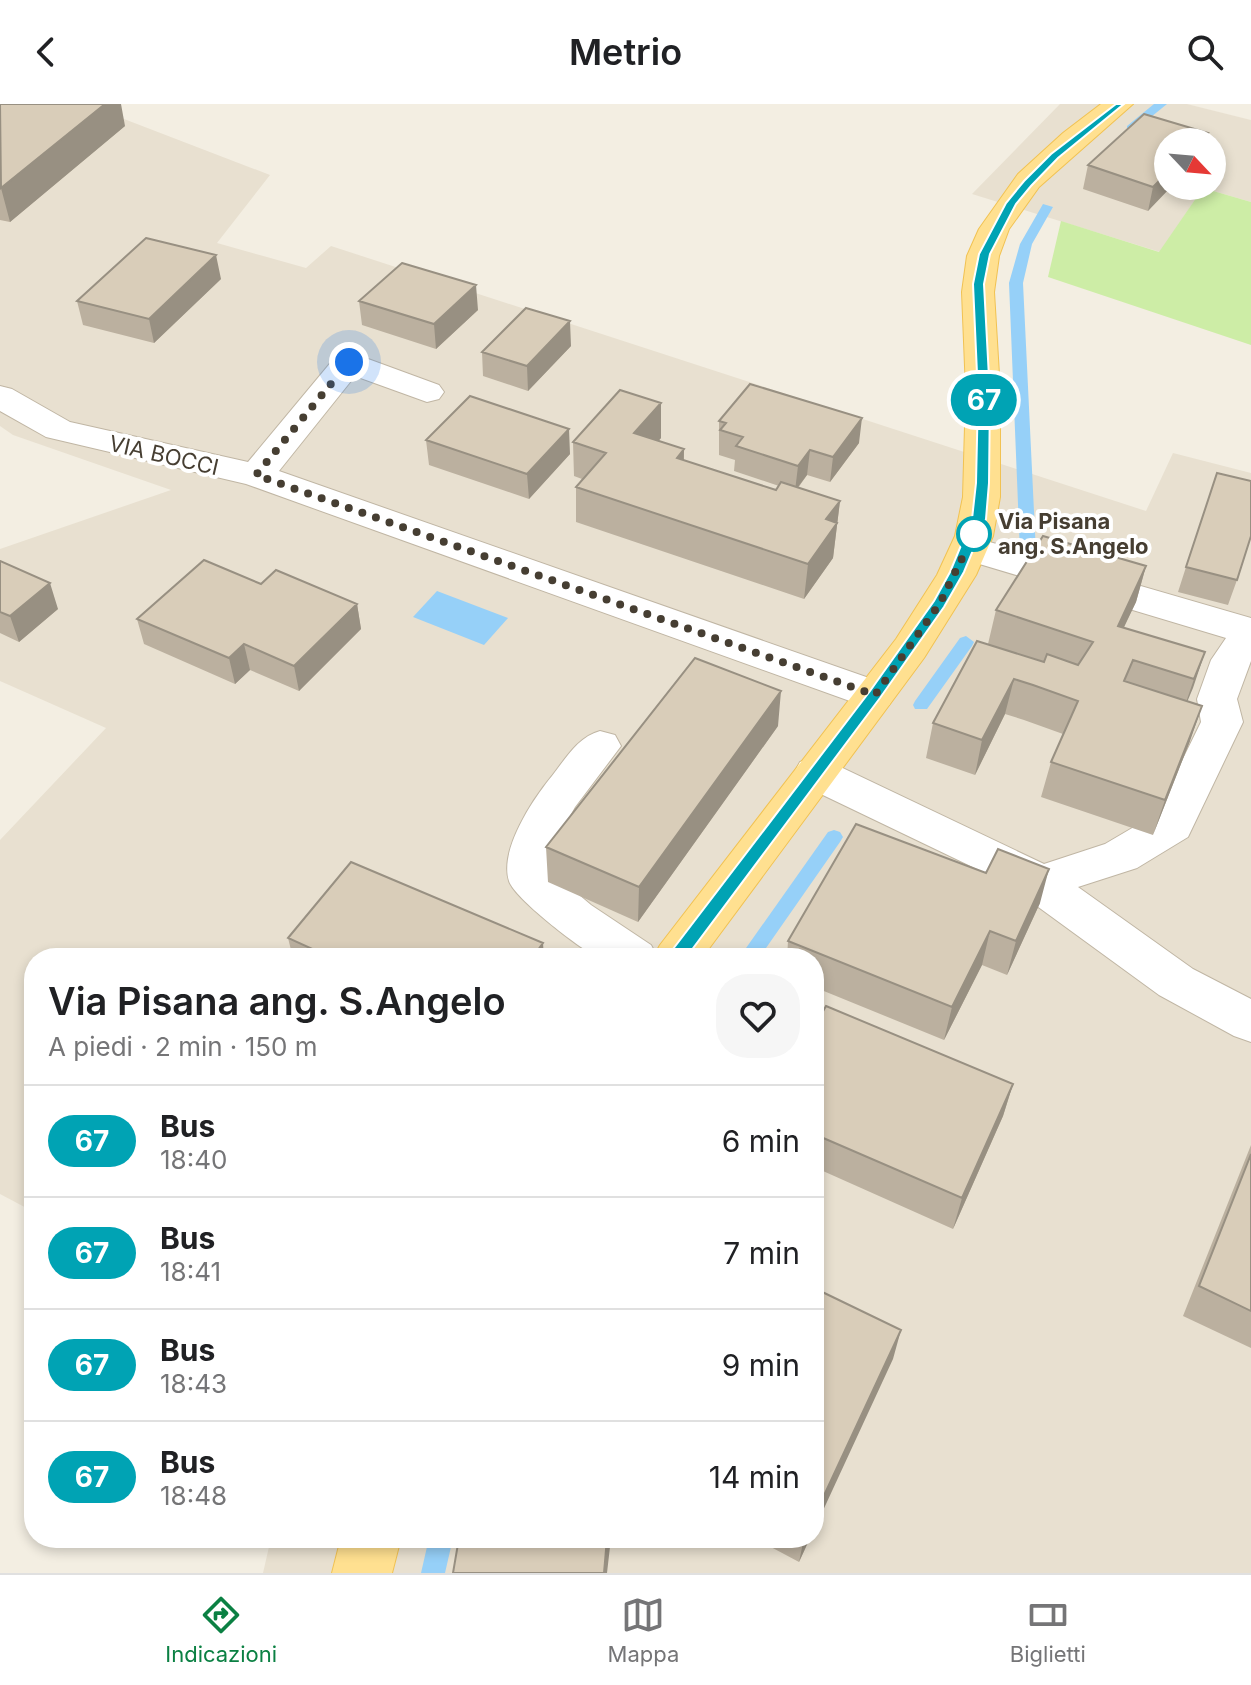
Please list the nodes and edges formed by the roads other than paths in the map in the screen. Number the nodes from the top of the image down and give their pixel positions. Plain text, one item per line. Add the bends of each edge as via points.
1 (1119, 104) edge
2 (427, 392) dead end
3 (0, 396) edge
4 (256, 475) junction
5 (969, 548) junction
6 (1251, 632) edge
7 (875, 695) junction
8 (600, 746) dead end
9 (815, 773) junction
10 (1038, 883) junction
11 (620, 948) edge
12 (684, 948) edge
13 (1251, 1022) edge
14 (368, 1548) edge
15 (362, 1573) edge

1 - 5 main road via 1027,183 984,254 978,284 982,483 979,519
2 - 4 street via 349,362
3 - 4 street, VIA BOCCI via 58,430
4 - 7 street, VIA BOCCI
5 - 6 street
5 - 7 main road via 940,603
6 - 10 street via 1231,660 1217,699 1222,722 1173,825 1121,856
7 - 9 main road
8 - 11 street via 560,796 532,844 530,879
9 - 10 street
9 - 12 main road
10 - 13 street via 1176,982
14 - 15 main road

